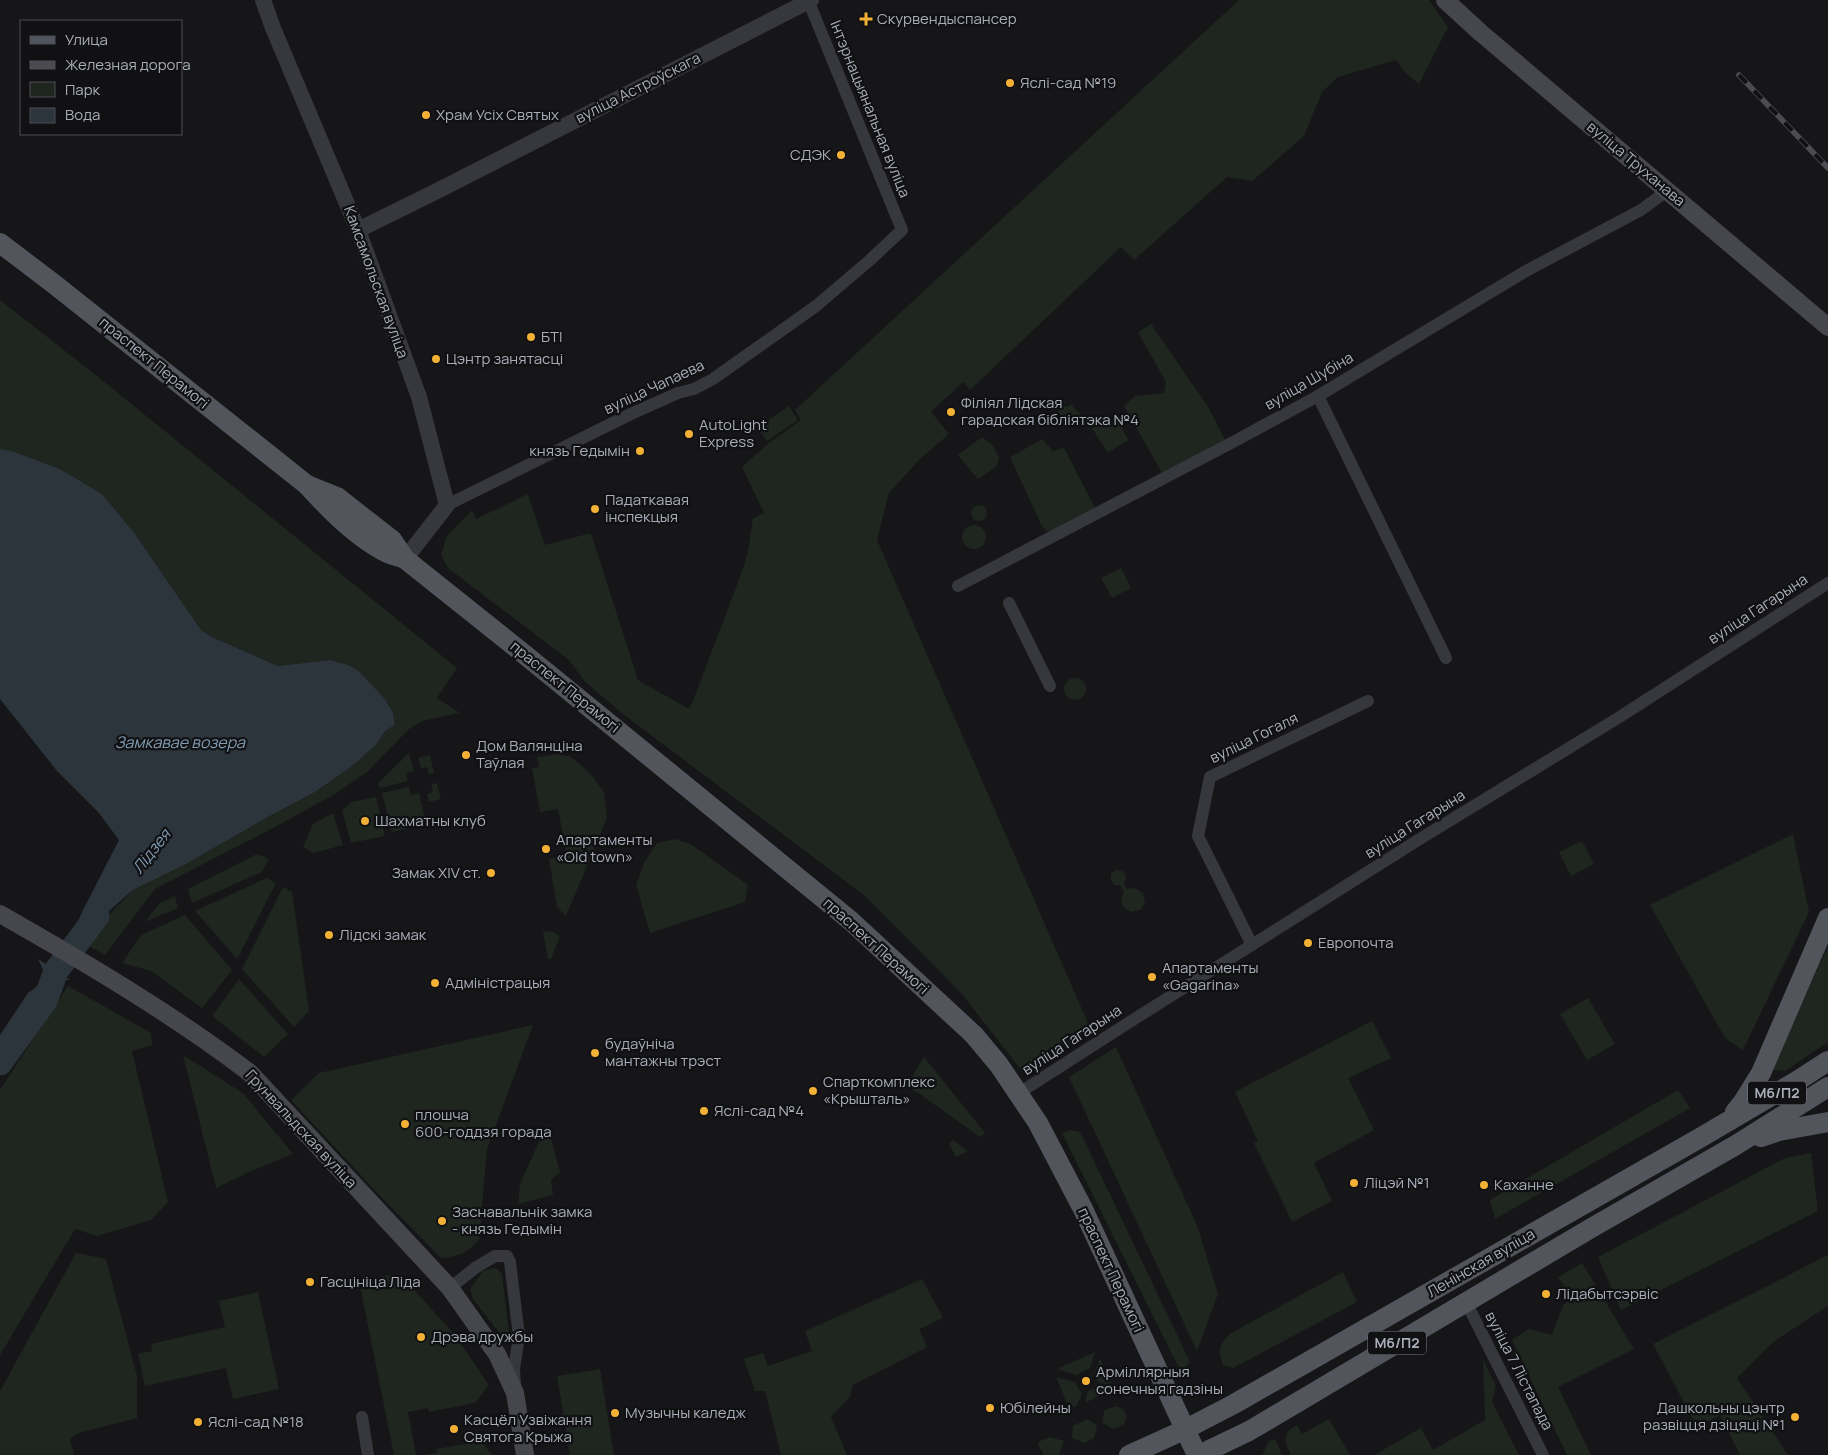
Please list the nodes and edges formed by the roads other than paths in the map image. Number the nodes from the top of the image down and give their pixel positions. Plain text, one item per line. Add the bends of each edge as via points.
1 (263, 0) edge
2 (809, 0) edge
3 (1445, 0) edge
4 (1668, 190) junction
5 (358, 230) junction
6 (902, 230) joint
7 (0, 243) edge
8 (1828, 327) edge
9 (1318, 396) junction
10 (447, 505) junction
11 (405, 559) junction
12 (1828, 583) edge
13 (958, 586) dead end
14 (1009, 603) dead end
15 (1446, 658) dead end
16 (1050, 686) dead end
17 (1368, 701) dead end
18 (0, 914) edge
19 (1828, 918) edge
20 (1252, 945) junction
21 (1828, 1061) edge
22 (1828, 1086) edge
23 (1019, 1094) junction
24 (1725, 1122) junction
25 (1828, 1122) edge
26 (1736, 1145) junction
27 (450, 1288) junction
28 (1466, 1302) junction
29 (515, 1394) junction
30 (362, 1417) dead end
31 (1184, 1430) junction
32 (368, 1455) edge
33 (525, 1455) edge
34 (1128, 1455) edge
35 (1198, 1455) edge
36 (1543, 1455) edge

1 - 5 street, Камсамольская вуліца
2 - 5 street, вуліца Астроўскага
2 - 6 street, Інтэрнацыянальная вуліца
3 - 4 main road, вуліца Труханава
4 - 8 main road, вуліца Труханава
4 - 9 street, вуліца Шубіна via 1641,210 1526,271
5 - 10 street, Камсамольская вуліца via 419,396
6 - 10 street, вуліца Чапаева via 816,306 713,379 633,413
7 - 11 main road, праспект Перамогі via 306,485 327,508 363,538 381,550
9 - 13 street, вуліца Шубіна
9 - 15 street
10 - 11 street
11 - 23 main road, праспект Перамогі via 851,921 960,1021
12 - 20 street, вуліца Гагарына via 1618,718
14 - 16 street
17 - 20 street, вуліца Гогаля via 1210,777 1198,836
18 - 27 main road, Грунвальдская вуліца via 155,1006 250,1073
19 - 24 main road via 1761,1073 1743,1102
20 - 23 street, вуліца Гагарына
21 - 24 main road, Ленінская вуліца / М6/П2
22 - 26 main road, Ленінская вуліца / М6/П2
23 - 31 main road, праспект Перамогі via 1083,1209
24 - 31 main road, Ленінская вуліца / М6/П2
25 - 26 main road via 1780,1131
26 - 28 main road, Ленінская вуліца / М6/П2
27 - 29 main road, Грунвальдская вуліца via 497,1354
27 - 29 street via 495,1256 507,1256 519,1336 514,1369
28 - 35 main road, Ленінская вуліца / М6/П2 via 1249,1431
28 - 36 street, вуліца 7 Лістапада
29 - 33 main road, Грунвальдская вуліца
30 - 32 street
31 - 34 main road, Ленінская вуліца / М6/П2
31 - 35 main road, праспект Перамогі

